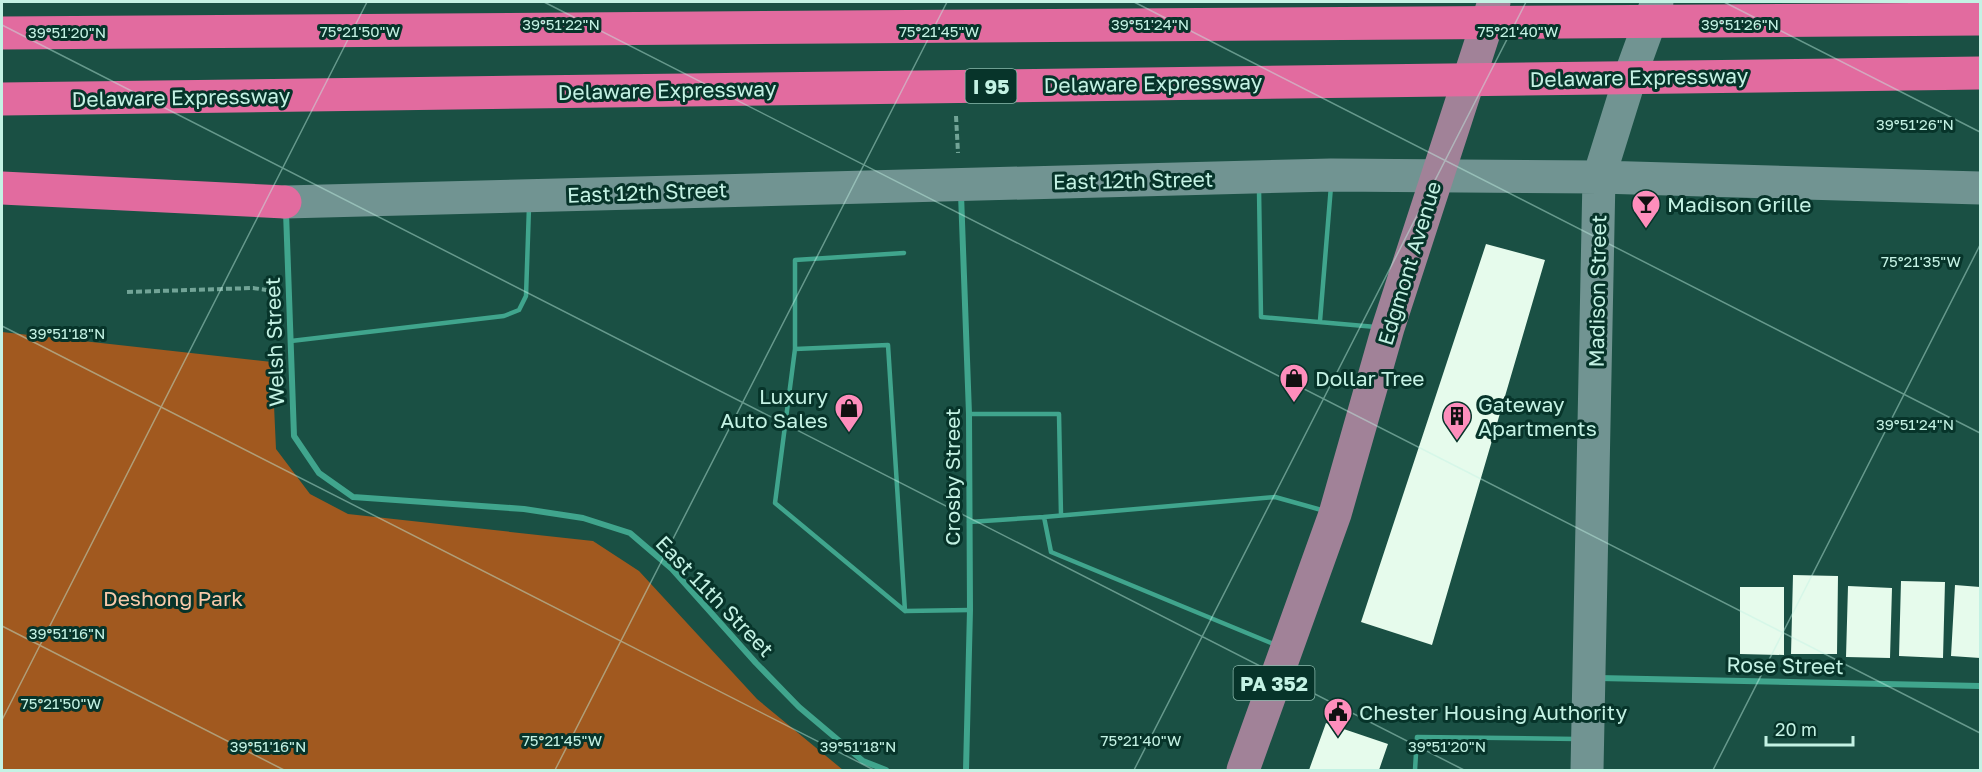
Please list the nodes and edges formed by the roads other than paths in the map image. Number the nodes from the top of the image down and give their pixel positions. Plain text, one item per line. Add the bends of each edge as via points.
1 (1494, 2) edge
2 (1657, 2) edge
3 (1980, 19) edge
4 (2, 33) edge
5 (1980, 73) edge
6 (2, 99) edge
7 (1331, 175) junction
8 (1436, 176) junction
9 (1259, 177) junction
10 (1599, 177) junction
11 (961, 184) junction
12 (2, 188) edge
13 (1980, 188) edge
14 (529, 196) junction
15 (285, 202) junction
16 (904, 253) dead end
17 (1320, 321) junction
18 (1388, 328) junction
19 (291, 341) junction
20 (795, 349) junction
21 (969, 414) junction
22 (319, 473) joint
23 (1335, 514) junction
24 (1061, 515) junction
25 (1044, 516) junction
26 (969, 522) junction
27 (970, 610) junction
28 (904, 611) junction
29 (1286, 650) junction
30 (1589, 678) junction
31 (1980, 686) edge
32 (1587, 755) edge
33 (886, 771) edge
34 (966, 771) edge
35 (1243, 771) edge
36 (1415, 771) edge

1 - 8 main road, Edgmont Avenue / PA 352
2 - 10 street, Madison Street
3 - 4 highway
5 - 6 highway, Delaware Expressway / I 95
7 - 8 street, East 12th Street
7 - 9 street, East 12th Street
7 - 17 lane
8 - 10 street, East 12th Street
8 - 18 main road, Edgmont Avenue / PA 352
9 - 11 street, East 12th Street
9 - 17 lane via 1261,317
10 - 13 street, East 12th Street
10 - 30 street, Madison Street
11 - 14 street, East 12th Street
11 - 21 street, Crosby Street
12 - 15 highway
14 - 15 street, East 12th Street
14 - 19 lane via 526,296 519,310 504,316
15 - 19 street, Welsh Street
16 - 20 lane via 795,260
17 - 18 lane
18 - 23 main road, Edgmont Avenue / PA 352
19 - 22 street, Welsh Street via 294,436
20 - 28 lane via 775,503
20 - 28 lane via 888,345
21 - 24 lane via 1059,414
21 - 26 street, Crosby Street
22 - 33 street, East 11th Street via 353,496 524,509 583,518 630,534 672,569 800,707 863,761
23 - 24 lane via 1275,497
23 - 29 main road, Edgmont Avenue / PA 352
24 - 25 lane
25 - 26 lane
25 - 29 lane via 1052,552
26 - 27 street, Crosby Street
27 - 28 lane
27 - 34 street, Crosby Street
29 - 35 main road, PA 352
30 - 31 street, Rose Street
30 - 32 street, Madison Street
32 - 36 lane via 1418,737

